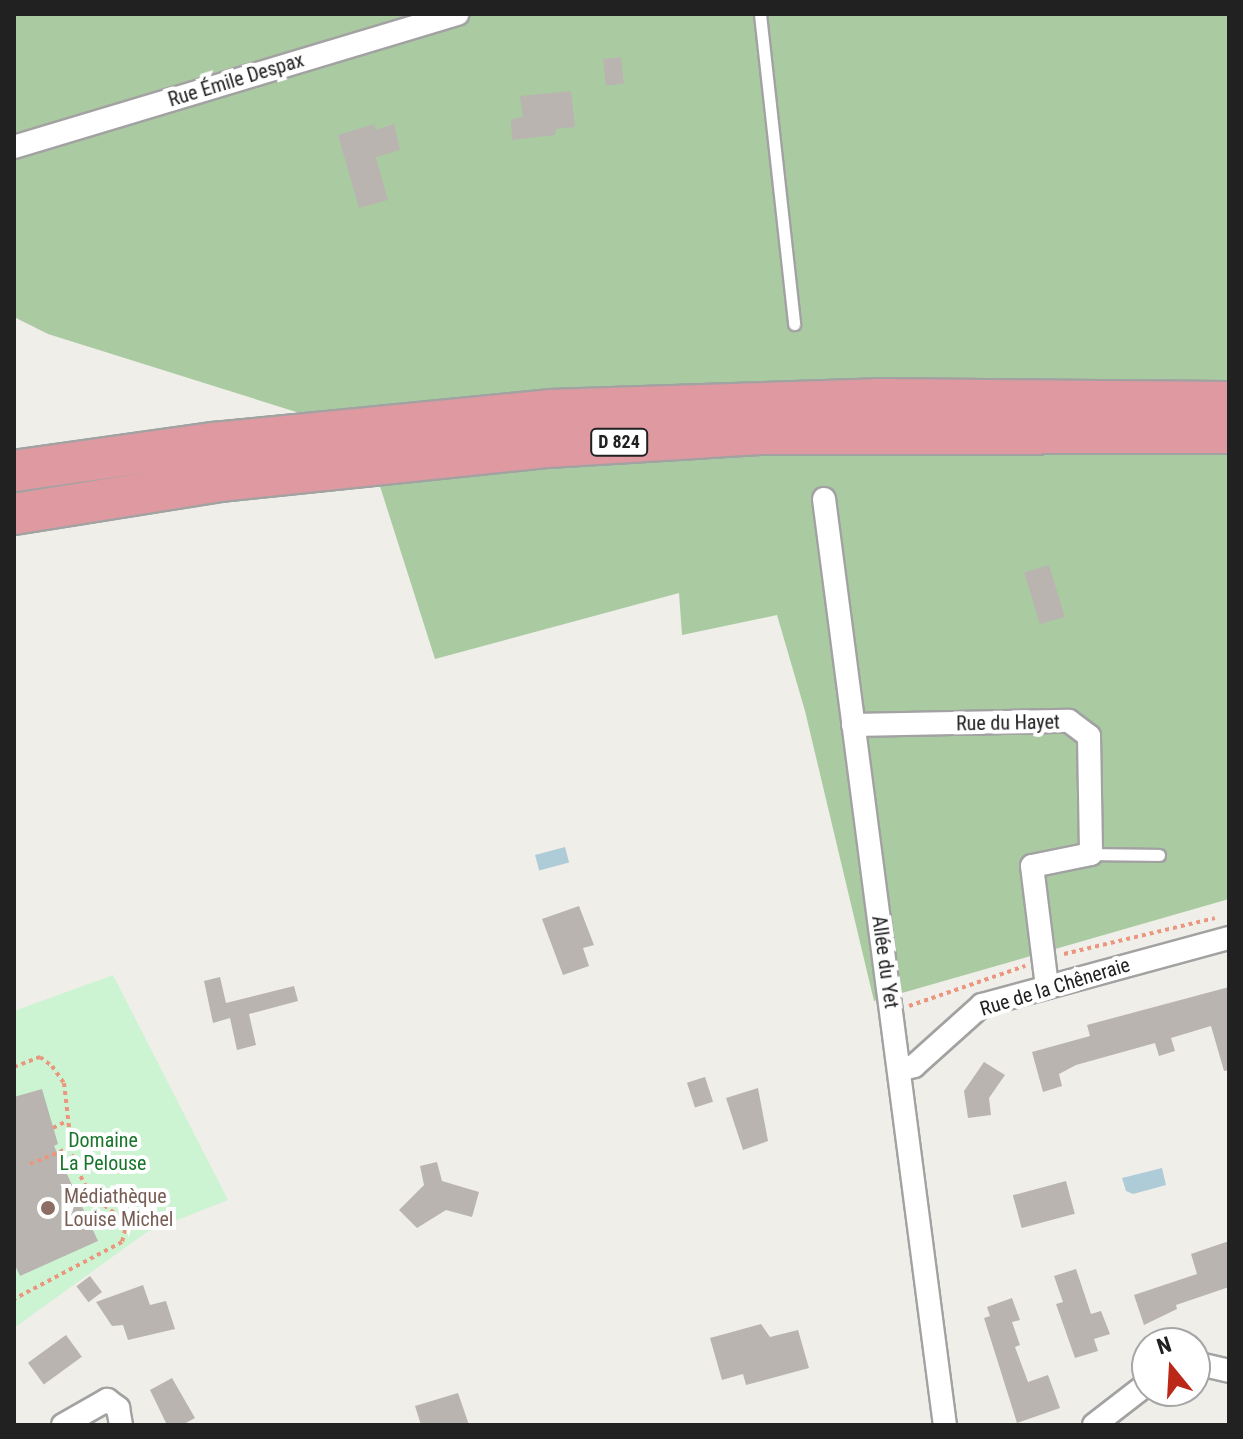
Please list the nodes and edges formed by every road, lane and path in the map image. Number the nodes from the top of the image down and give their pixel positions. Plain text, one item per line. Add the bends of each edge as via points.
1 (458, 14) edge
2 (760, 14) edge
3 (14, 147) edge
4 (794, 324) dead end
5 (1229, 402) edge
6 (1229, 433) edge
7 (14, 471) edge
8 (824, 499) dead end
9 (14, 514) edge
10 (853, 725) junction
11 (1091, 854) junction
12 (1159, 855) dead end
13 (1229, 938) edge
14 (1047, 987) junction
15 (14, 1067) edge
16 (899, 1070) junction
17 (67, 1121) junction
18 (53, 1128) dead end
19 (69, 1148) junction
20 (30, 1164) dead end
21 (14, 1299) edge
22 (1131, 1396) edge
23 (63, 1425) edge
24 (121, 1425) edge
25 (945, 1425) edge
26 (1094, 1425) edge

1 - 3 street, Rue Émile Despax
2 - 4 lane
5 - 7 highway, D 824 via 878,399 550,410 214,443
6 - 9 highway, D 824 via 792,433 592,444 219,481
8 - 10 street, Allée du Yet
10 - 11 street, Rue du Hayet via 1069,721 1089,736
10 - 16 street, Allée du Yet
11 - 12 lane
11 - 14 street via 1032,866
13 - 14 street, Rue de la Chêneraie
14 - 16 street, Rue de la Chêneraie via 982,1005 914,1066
15 - 17 path via 40,1057 52,1066 64,1083
16 - 25 street, Allée du Yet
17 - 18 path
17 - 19 path
19 - 20 path
19 - 21 path via 91,1196 127,1222 127,1234 122,1242
22 - 26 street
23 - 24 street via 107,1400 118,1408

